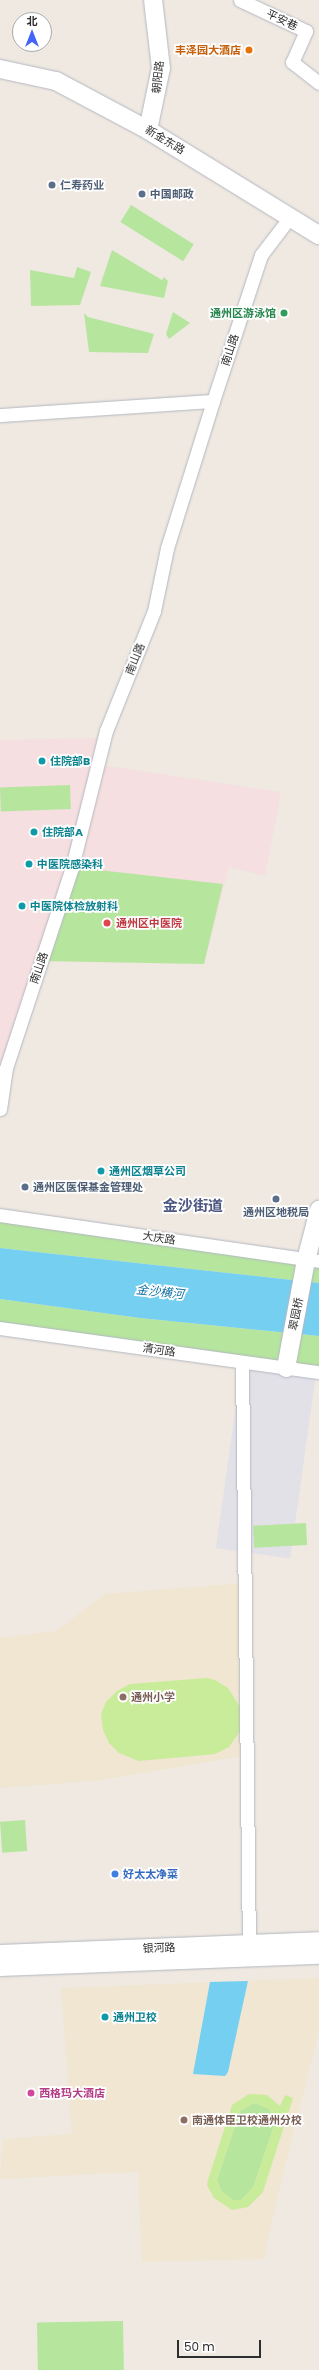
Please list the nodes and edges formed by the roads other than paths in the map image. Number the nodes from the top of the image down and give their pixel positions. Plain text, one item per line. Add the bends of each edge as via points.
1 (153, 0) edge
2 (240, 0) edge
3 (0, 57) edge
4 (0, 69) edge
5 (319, 83) edge
6 (150, 124) junction
7 (290, 217) junction
8 (319, 222) edge
9 (319, 235) edge
10 (213, 401) junction
11 (0, 415) edge
12 (0, 1109) edge
13 (319, 1210) edge
14 (0, 1215) edge
15 (313, 1260) edge
16 (0, 1328) edge
17 (242, 1362) junction
18 (286, 1368) junction
19 (319, 1372) edge
20 (319, 1941) edge
21 (249, 1950) junction
22 (0, 1954) edge
23 (319, 1955) edge
24 (0, 1967) edge

1 - 6 main road, 朝阳路 via 161,68
2 - 5 street, 平安巷 via 306,31 292,62
3 - 6 main road, 新金东路 via 60,74
4 - 6 main road, 新金东路 via 56,81
6 - 7 main road, 新金东路
6 - 8 main road, 新金东路
7 - 9 main road, 新金东路
7 - 10 street, 南山路 via 261,255
10 - 11 street
10 - 12 street, 南山路 via 167,548 154,611 106,731 72,867 6,1068
13 - 15 main road, 翠园桥
14 - 15 street, 大庆路
15 - 18 main road, 翠园桥
16 - 17 street, 清河路
17 - 18 street, 清河路
17 - 21 street
18 - 19 street, 清河路
20 - 21 main road, 银河路
21 - 22 main road, 银河路
21 - 23 main road, 银河路
21 - 24 main road, 银河路

